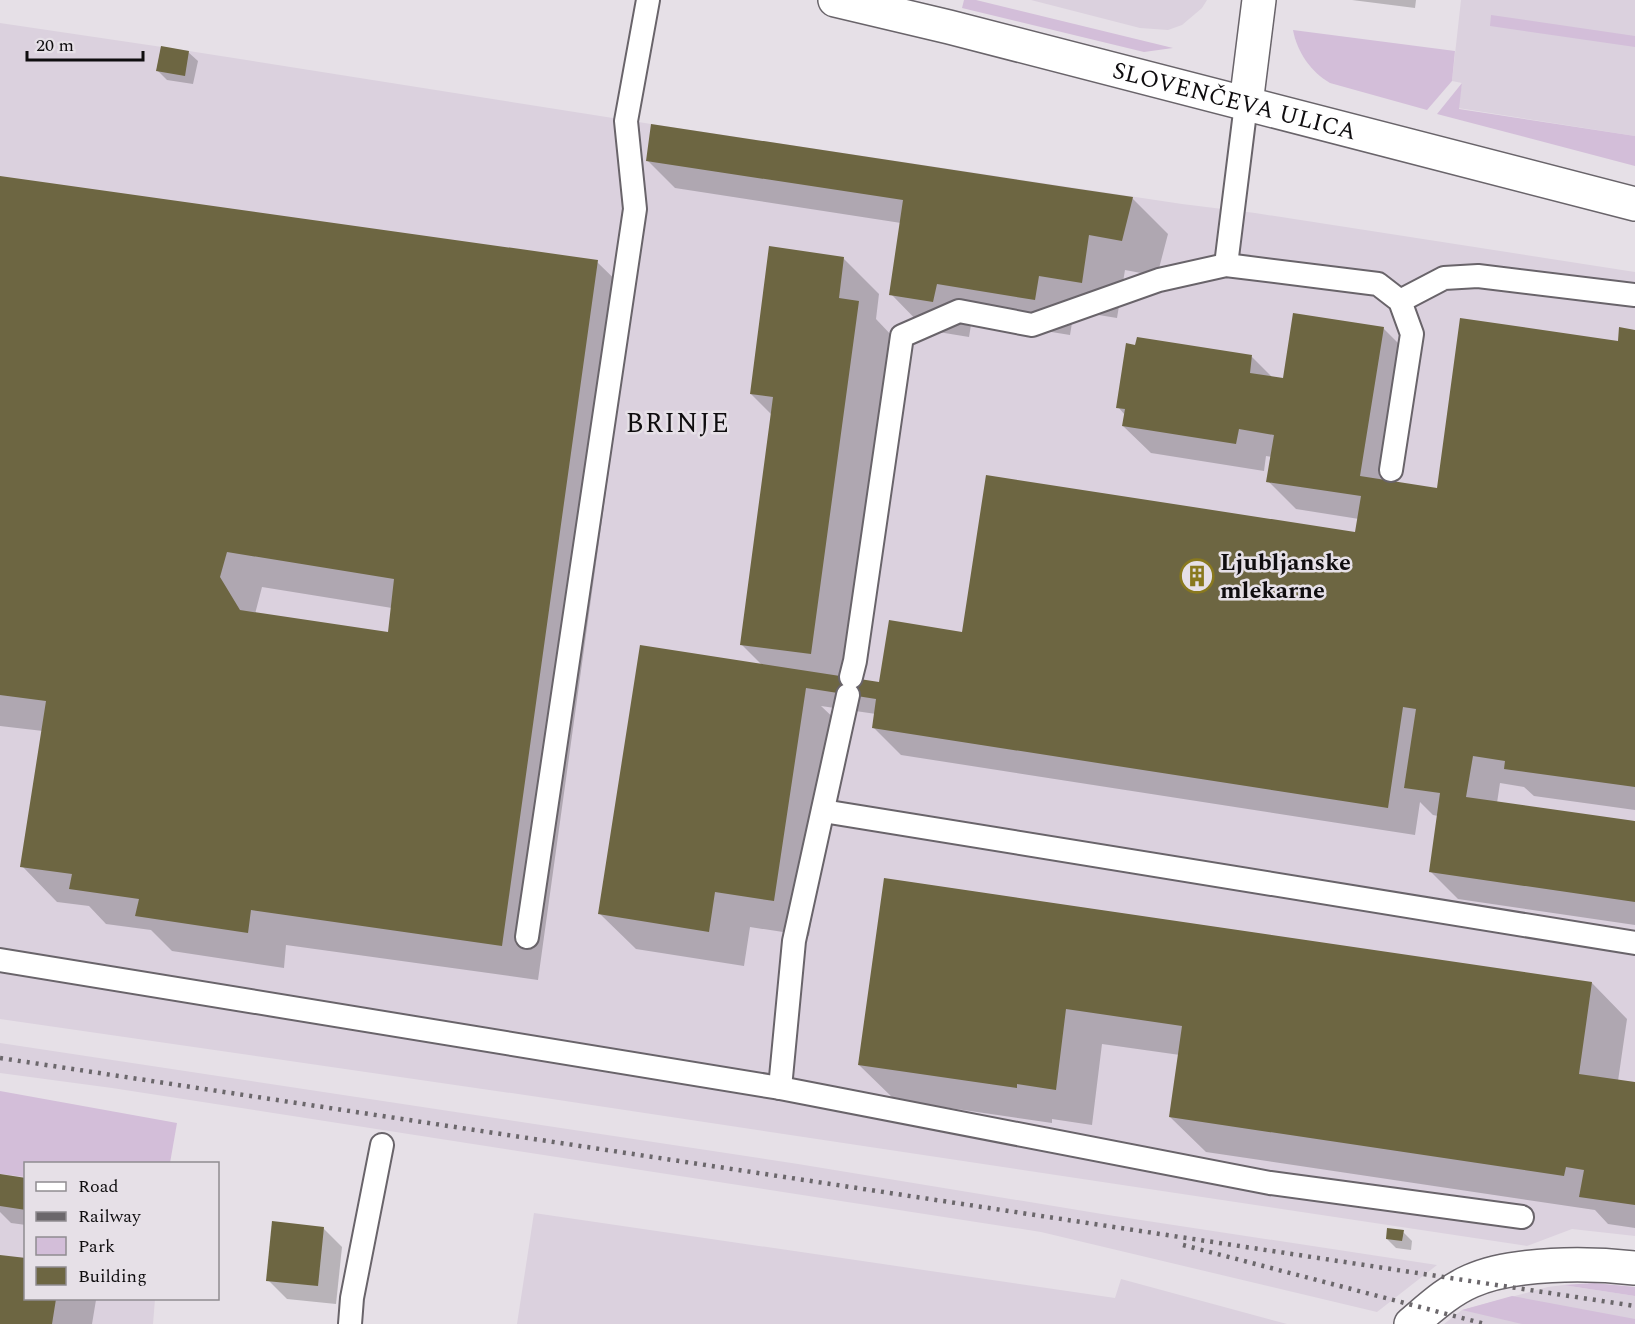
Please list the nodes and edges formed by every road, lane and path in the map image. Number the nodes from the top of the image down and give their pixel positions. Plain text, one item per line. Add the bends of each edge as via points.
1 (648, 0) edge
2 (835, 0) edge
3 (1258, 0) edge
4 (1246, 104) junction
5 (1635, 204) edge
6 (1226, 265) junction
7 (1635, 295) edge
8 (1400, 301) junction
9 (1391, 470) dead end
10 (823, 810) junction
11 (527, 937) dead end
12 (1635, 943) edge
13 (0, 960) edge
14 (780, 1088) junction
15 (382, 1145) dead end
16 (1521, 1217) dead end
17 (1635, 1268) edge
18 (350, 1324) edge
19 (1411, 1324) edge

1 - 11 lane via 626,121 634,209
2 - 4 street, SLOVENČEVA ULICA
3 - 4 street
4 - 5 street, SLOVENČEVA ULICA
4 - 6 lane
6 - 8 lane via 1378,284
6 - 10 lane via 1159,280 1032,325 959,312 902,336 855,661
7 - 8 lane via 1478,276 1444,278
8 - 9 lane via 1412,334
10 - 12 lane
10 - 14 lane via 794,941
13 - 14 lane
14 - 16 lane via 1270,1183
15 - 18 lane
17 - 19 street via 1565,1265 1486,1275 1453,1290

